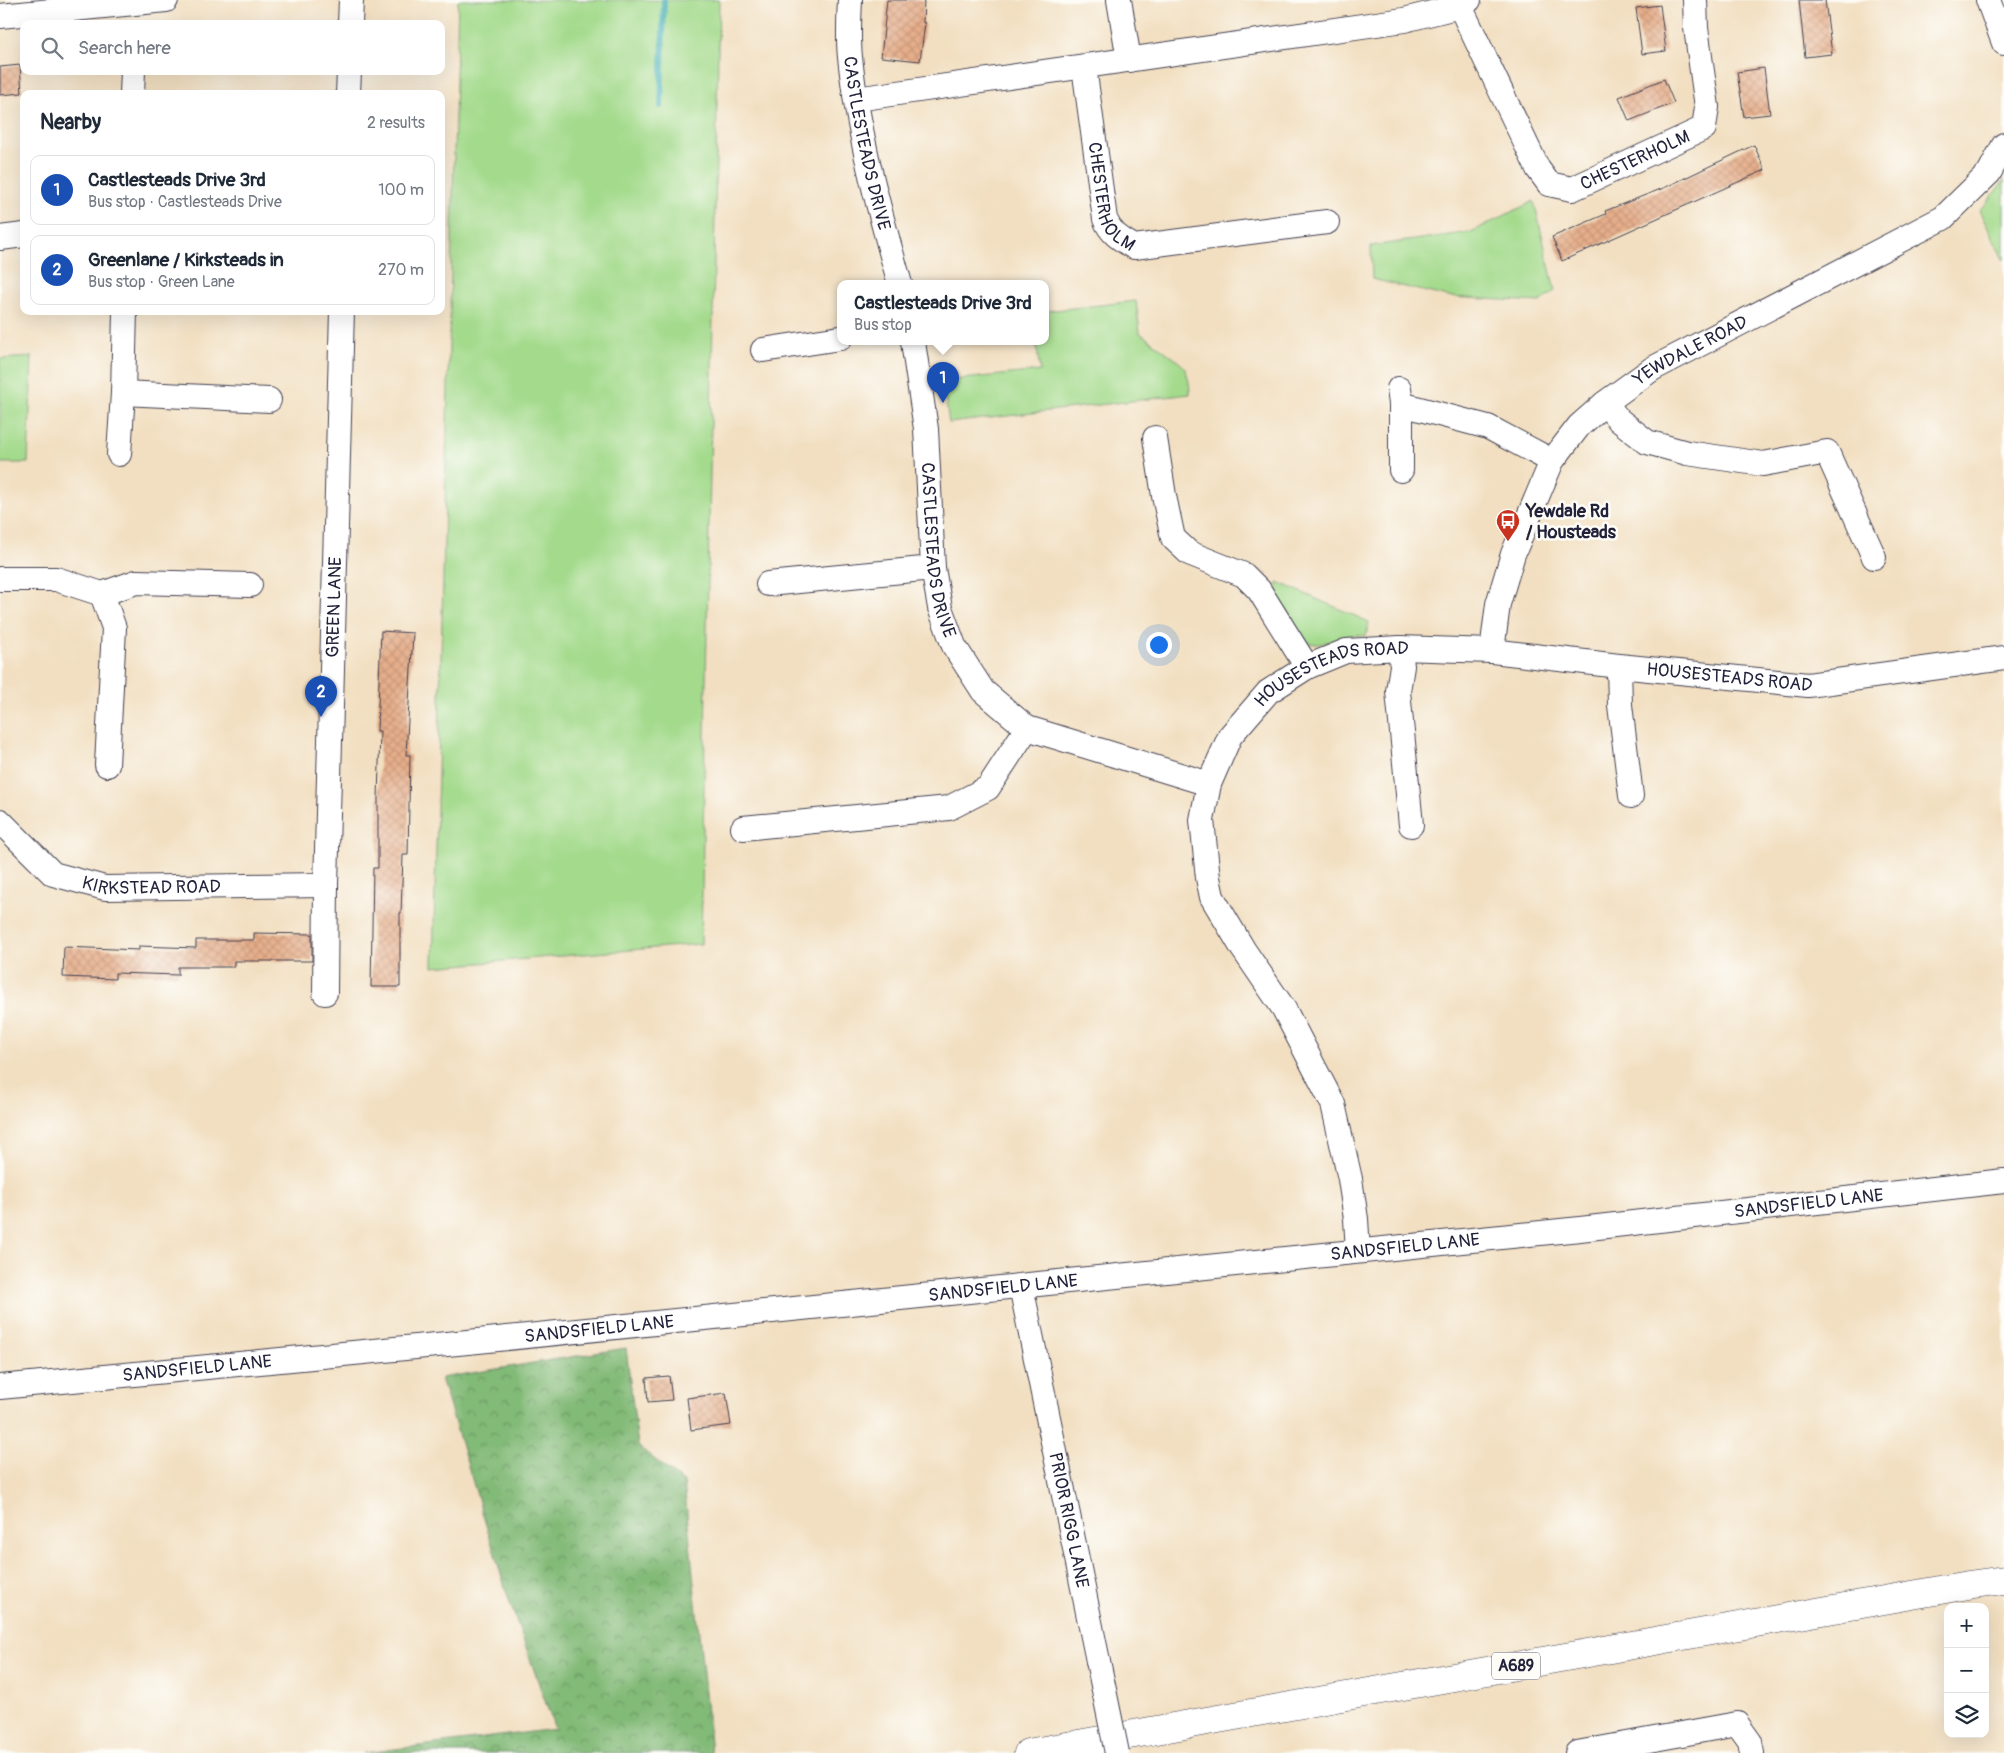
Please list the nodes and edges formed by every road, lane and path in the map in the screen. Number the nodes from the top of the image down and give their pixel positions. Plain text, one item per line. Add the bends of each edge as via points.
1 (166, 0) edge
2 (350, 0) edge
3 (850, 0) edge
4 (1119, 0) edge
5 (1695, 0) edge
6 (1988, 0) edge
7 (1464, 3) edge
8 (134, 13) edge
9 (0, 16) edge
10 (350, 20) edge
11 (2004, 43) edge
12 (1129, 60) junction
13 (1084, 67) junction
14 (132, 75) edge
15 (348, 75) edge
16 (132, 90) edge
17 (348, 90) edge
18 (856, 99) junction
19 (2004, 145) edge
20 (1327, 222) dead end
21 (20, 236) edge
22 (0, 238) edge
23 (899, 280) edge
24 (126, 315) edge
25 (342, 315) edge
26 (837, 338) edge
27 (913, 345) edge
28 (763, 350) dead end
29 (123, 393) junction
30 (269, 400) dead end
31 (1606, 403) junction
32 (1155, 438) dead end
33 (119, 454) dead end
34 (1552, 461) junction
35 (1401, 470) dead end
36 (1874, 557) dead end
37 (934, 568) junction
38 (0, 579) edge
39 (768, 584) dead end
40 (250, 585) dead end
41 (102, 594) junction
42 (1400, 648) junction
43 (1492, 651) junction
44 (2004, 658) edge
45 (1619, 666) junction
46 (1307, 667) junction
47 (1027, 728) junction
48 (107, 764) dead end
49 (1209, 784) junction
50 (1631, 796) dead end
51 (0, 821) edge
52 (1411, 825) dead end
53 (743, 828) dead end
54 (326, 886) junction
55 (325, 993) dead end
56 (2004, 1181) edge
57 (1358, 1251) junction
58 (1021, 1286) junction
59 (0, 1387) edge
60 (2004, 1580) edge
61 (1028, 1753) edge
62 (1117, 1753) edge
63 (1577, 1753) edge
64 (1752, 1753) edge

1 - 8 street
2 - 10 street
3 - 18 street, CASTLESTEADS DRIVE via 850,55
4 - 12 street
5 - 7 street, CHESTERHOLM via 1708,107 1704,128 1572,189 1549,184 1538,169
6 - 11 street
7 - 12 street, CHESTERHOLM via 1404,20
8 - 9 street
12 - 13 street, CHESTERHOLM
13 - 18 street, CHESTERHOLM
13 - 20 street, CHESTERHOLM via 1104,218 1116,236 1134,247
14 - 16 street
15 - 17 street
18 - 23 street, CASTLESTEADS DRIVE via 879,210
19 - 31 street, YEWDALE ROAD via 1990,173 1943,218 1652,369
21 - 22 street
24 - 29 street
25 - 54 street, GREEN LANE
26 - 28 street
27 - 37 street, CASTLESTEADS DRIVE via 926,429
29 - 30 street
29 - 33 street
31 - 34 street, YEWDALE ROAD via 1579,426
31 - 36 street via 1619,420 1647,442 1687,453 1763,464 1827,452
32 - 46 street via 1173,538 1189,553 1244,575 1258,590
34 - 35 street via 1488,427 1400,397
34 - 43 street, YEWDALE ROAD via 1513,554 1498,604
37 - 39 street
37 - 47 street, CASTLESTEADS DRIVE via 940,608 954,646 983,691
38 - 41 street via 56,579
40 - 41 street via 136,582
41 - 48 street via 114,628
42 - 43 street, HOUSESTEADS ROAD
42 - 46 street, HOUSESTEADS ROAD via 1346,651
42 - 52 street via 1402,666 1398,691
43 - 45 street, HOUSESTEADS ROAD
44 - 45 street, HOUSESTEADS ROAD via 1808,685
45 - 50 street via 1620,705
46 - 49 street, HOUSESTEADS ROAD via 1268,692 1230,736
47 - 49 street, CASTLESTEADS DRIVE
47 - 53 street via 988,788 948,808
49 - 57 street, HOUSESTEADS ROAD via 1202,820 1212,897 1284,1009 1333,1104 1350,1179
51 - 54 street, KIRKSTEAD ROAD via 53,874 105,888
54 - 55 street, GREEN LANE
56 - 57 street, SANDSFIELD LANE
57 - 58 street, SANDSFIELD LANE
58 - 59 street, SANDSFIELD LANE
58 - 62 street, PRIOR RIGG LANE, bridge
60 - 61 highway, A689
63 - 64 street via 1736,1724 1750,1742

